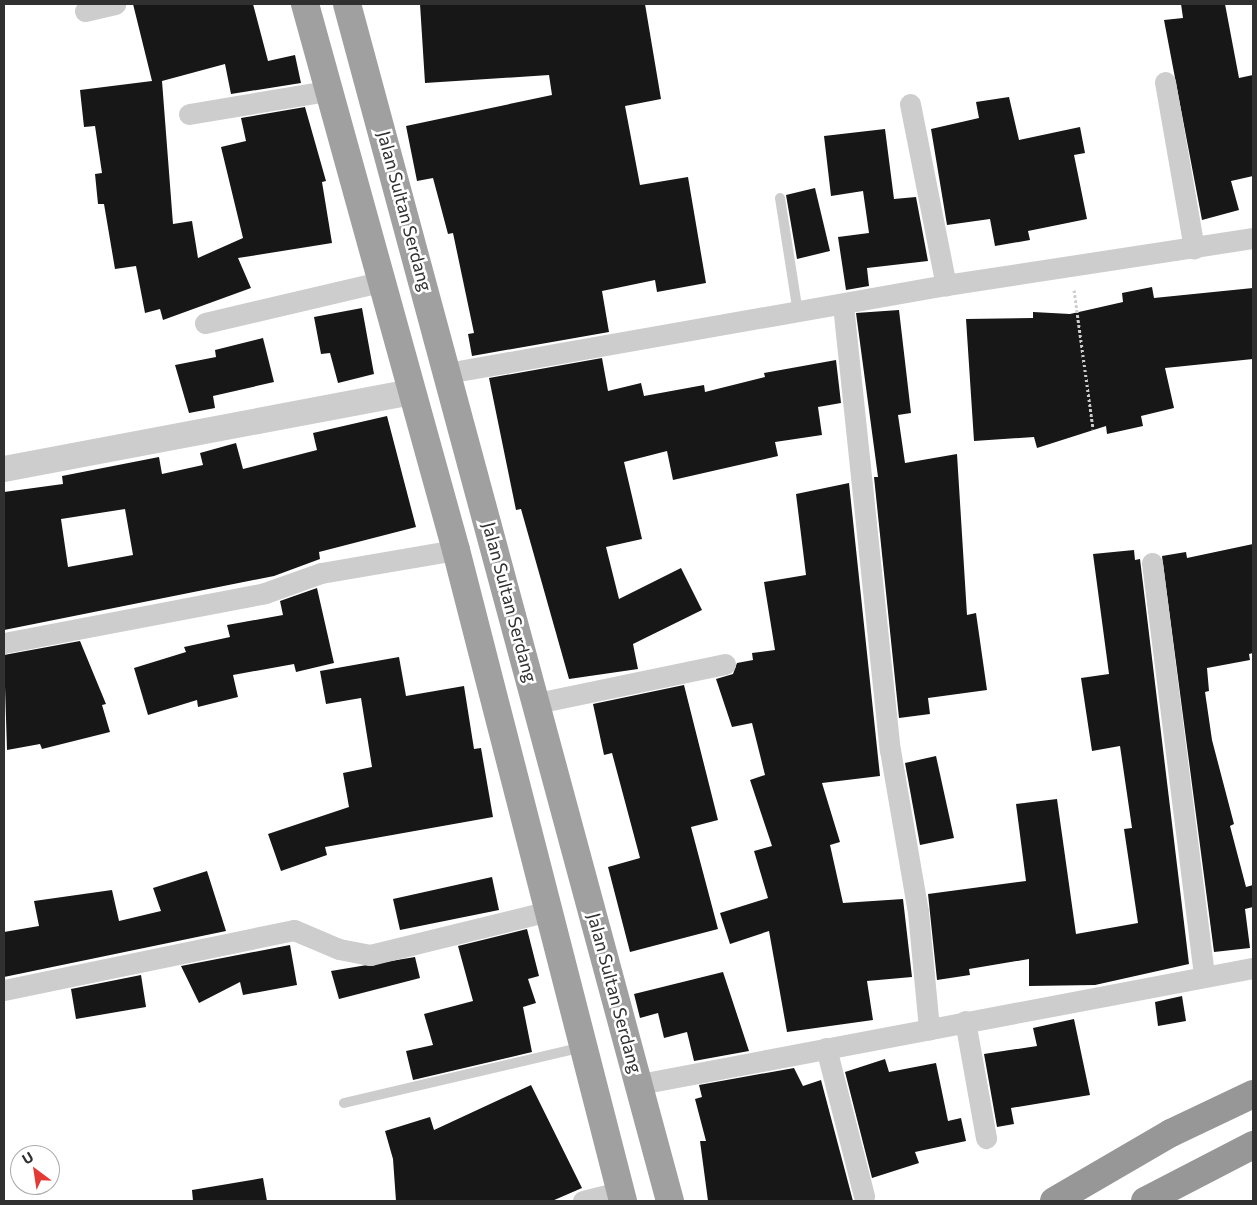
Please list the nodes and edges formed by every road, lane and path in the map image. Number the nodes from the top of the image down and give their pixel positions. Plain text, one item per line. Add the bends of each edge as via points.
1 (115, 4) edge
2 (305, 4) edge
3 (347, 4) edge
4 (85, 11) dead end
5 (1165, 82) dead end
6 (332, 90) junction
7 (910, 104) dead end
8 (189, 114) dead end
9 (780, 198) dead end
10 (1253, 238) edge
11 (1194, 250) junction
12 (1070, 267) junction
13 (384, 281) junction
14 (946, 285) junction
15 (843, 305) junction
16 (798, 313) junction
17 (205, 322) dead end
18 (447, 373) junction
19 (412, 392) junction
20 (1092, 429) dead end
21 (4, 468) edge
22 (456, 550) junction
23 (1152, 563) dead end
24 (4, 643) edge
25 (725, 664) dead end
26 (538, 703) junction
27 (549, 911) junction
28 (1253, 968) edge
29 (1204, 976) junction
30 (4, 990) edge
31 (965, 1021) junction
32 (930, 1029) junction
33 (583, 1047) junction
34 (826, 1048) junction
35 (640, 1084) junction
36 (1253, 1094) edge
37 (344, 1103) dead end
38 (986, 1138) dead end
39 (1253, 1145) edge
40 (864, 1196) dead end
41 (621, 1197) edge
42 (583, 1201) edge
43 (670, 1201) edge
44 (1054, 1201) edge
45 (1145, 1201) edge

1 - 4 street
2 - 6 highway
3 - 18 highway, Jalan Sultan Serdang
5 - 11 street
6 - 8 street
6 - 13 highway
7 - 14 street
9 - 16 lane
10 - 11 street
11 - 12 street
12 - 14 street
12 - 20 path
13 - 17 street
13 - 19 highway
14 - 15 street
15 - 16 street
15 - 32 street via 886,712 918,912
16 - 18 street
18 - 26 highway, Jalan Sultan Serdang
19 - 21 street
19 - 22 highway
22 - 24 street via 321,573 265,593
22 - 27 highway
23 - 29 street
25 - 26 street
26 - 35 highway, Jalan Sultan Serdang
27 - 30 street via 370,955 348,952 294,930
27 - 33 highway
28 - 29 street
29 - 31 street
31 - 32 street
31 - 38 street
32 - 34 street
33 - 37 lane
33 - 41 highway
34 - 35 street
34 - 40 street
35 - 43 highway, Jalan Sultan Serdang
36 - 44 highway via 1171,1134
39 - 45 highway
41 - 42 street

